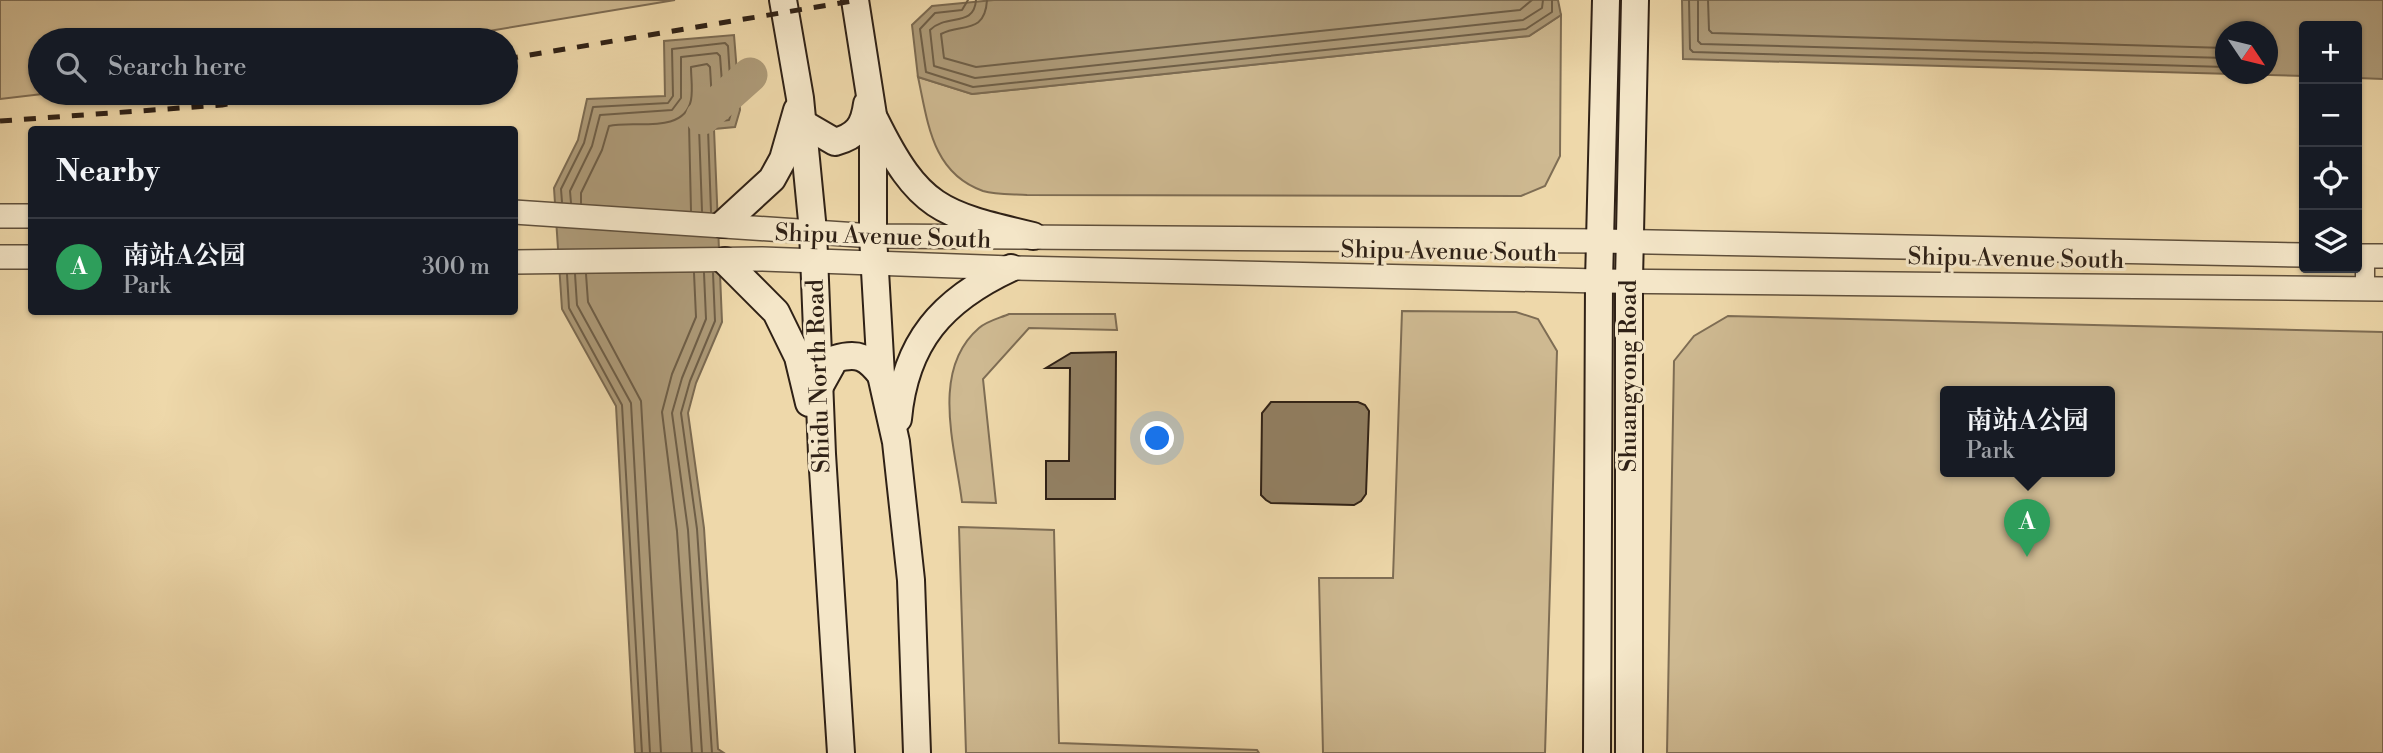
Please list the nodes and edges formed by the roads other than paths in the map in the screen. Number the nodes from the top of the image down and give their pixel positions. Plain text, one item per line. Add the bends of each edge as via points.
1 (783, 0) edge
2 (855, 0) edge
3 (1606, 0) edge
4 (1635, 0) edge
5 (871, 103) junction
6 (802, 111) junction
7 (518, 212) edge
8 (0, 216) edge
9 (28, 216) edge
10 (723, 224) junction
11 (813, 231) junction
12 (1086, 235) junction
13 (873, 236) junction
14 (1033, 236) junction
15 (1601, 241) junction
16 (1630, 243) junction
17 (2299, 255) edge
18 (2368, 256) edge
19 (0, 257) edge
20 (28, 257) edge
21 (814, 260) junction
22 (724, 261) junction
23 (518, 262) edge
24 (874, 264) junction
25 (1011, 268) junction
26 (1092, 270) junction
27 (1629, 280) junction
28 (1599, 281) junction
29 (2374, 289) edge
30 (881, 375) junction
31 (820, 386) junction
32 (896, 442) junction
33 (822, 454) junction
34 (841, 753) edge
35 (917, 753) edge
36 (1597, 753) edge
37 (1629, 753) edge

1 - 6 main road, Shidu North Road
2 - 5 main road
3 - 15 main road, Shuangyong Road
4 - 16 main road, Shuangyong Road
5 - 6 main road via 865,121 852,137 835,142
5 - 13 main road
5 - 14 main road via 888,146 916,189 966,220
6 - 10 main road via 772,179
6 - 11 main road, Shidu North Road
7 - 10 street, Shipu Avenue South
8 - 9 street
10 - 11 street, Shipu Avenue South
10 - 22 street via 734,236 734,251
11 - 13 street, Shipu Avenue South
11 - 21 main road, Shidu North Road
12 - 14 street, Shipu Avenue South
12 - 15 street, Shipu Avenue South
12 - 26 street via 1070,249 1070,257 1076,265
13 - 14 street, Shipu Avenue South
13 - 24 main road
15 - 16 street, Shipu Avenue South
15 - 28 main road, Shuangyong Road
16 - 17 street, Shipu Avenue South
16 - 27 main road, Shuangyong Road
18 - 29 street
19 - 20 street
21 - 22 street, Shipu Avenue South
21 - 24 street, Shipu Avenue South
21 - 31 main road, Shidu North Road
22 - 23 street, Shipu Avenue South
22 - 33 main road via 776,312 798,357
24 - 25 street, Shipu Avenue South
24 - 30 main road
25 - 26 street, Shipu Avenue South
25 - 32 main road via 954,300 913,352 901,387
26 - 28 street, Shipu Avenue South
27 - 28 street, Shipu Avenue South
27 - 29 street, Shipu Avenue South
27 - 37 main road, Shuangyong Road
28 - 36 main road, Shuangyong Road
30 - 31 main road via 871,361 848,355 835,359
30 - 32 main road
31 - 33 main road, Shidu North Road
32 - 35 main road via 911,580
33 - 34 main road, Shidu North Road

